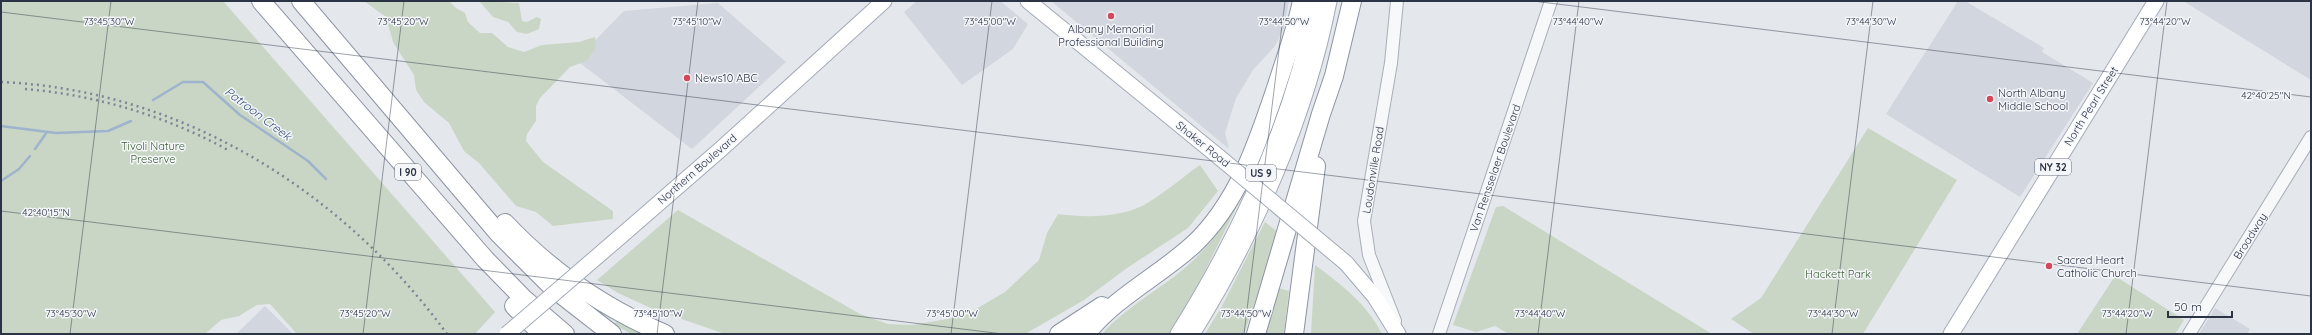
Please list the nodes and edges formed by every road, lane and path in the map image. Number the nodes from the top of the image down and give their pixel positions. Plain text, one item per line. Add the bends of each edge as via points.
1 (253, 1) edge
2 (261, 1) edge
3 (301, 1) edge
4 (884, 1) edge
5 (1028, 1) edge
6 (1294, 1) edge
7 (1302, 1) edge
8 (1316, 1) edge
9 (1329, 1) edge
10 (1353, 1) edge
11 (1397, 1) edge
12 (1551, 1) edge
13 (2156, 1) edge
14 (1281, 72) junction
15 (1334, 76) junction
16 (389, 103) junction
17 (2311, 137) edge
18 (1171, 264) junction
19 (507, 334) edge
20 (542, 334) edge
21 (565, 334) edge
22 (612, 334) edge
23 (665, 334) edge
24 (1059, 334) edge
25 (1086, 334) edge
26 (1178, 334) edge
27 (1192, 334) edge
28 (1256, 334) edge
29 (1294, 334) edge
30 (1398, 334) edge
31 (1439, 334) edge
32 (1951, 334) edge
33 (2189, 334) edge

1 - 20 highway via 268,23 450,238
2 - 21 highway, I 90 via 485,259 523,298
3 - 16 highway, I 90
4 - 19 main road, Northern Boulevard, bridge via 739,133
5 - 30 main road, Shaker Road, bridge via 1346,263 1375,297
6 - 14 highway
7 - 14 highway
8 - 26 main road, US 9 via 1298,73 1266,162 1217,268
9 - 27 main road, US 9 via 1311,73 1279,163 1238,254
10 - 15 highway
11 - 30 street, Loudonville Road via 1391,63 1364,221 1369,255 1383,286
12 - 31 street, Van Rensselaer Boulevard
13 - 32 main road, North Pearl Street / NY 32
14 - 18 highway via 1263,125 1234,192 1213,225
15 - 28 highway
15 - 29 highway via 1314,174
16 - 22 highway, I 90 via 468,200 515,251 571,303
16 - 23 highway via 515,233 560,273 605,304
17 - 33 street, Broadway
18 - 24 highway via 1114,296
18 - 25 highway via 1111,308

